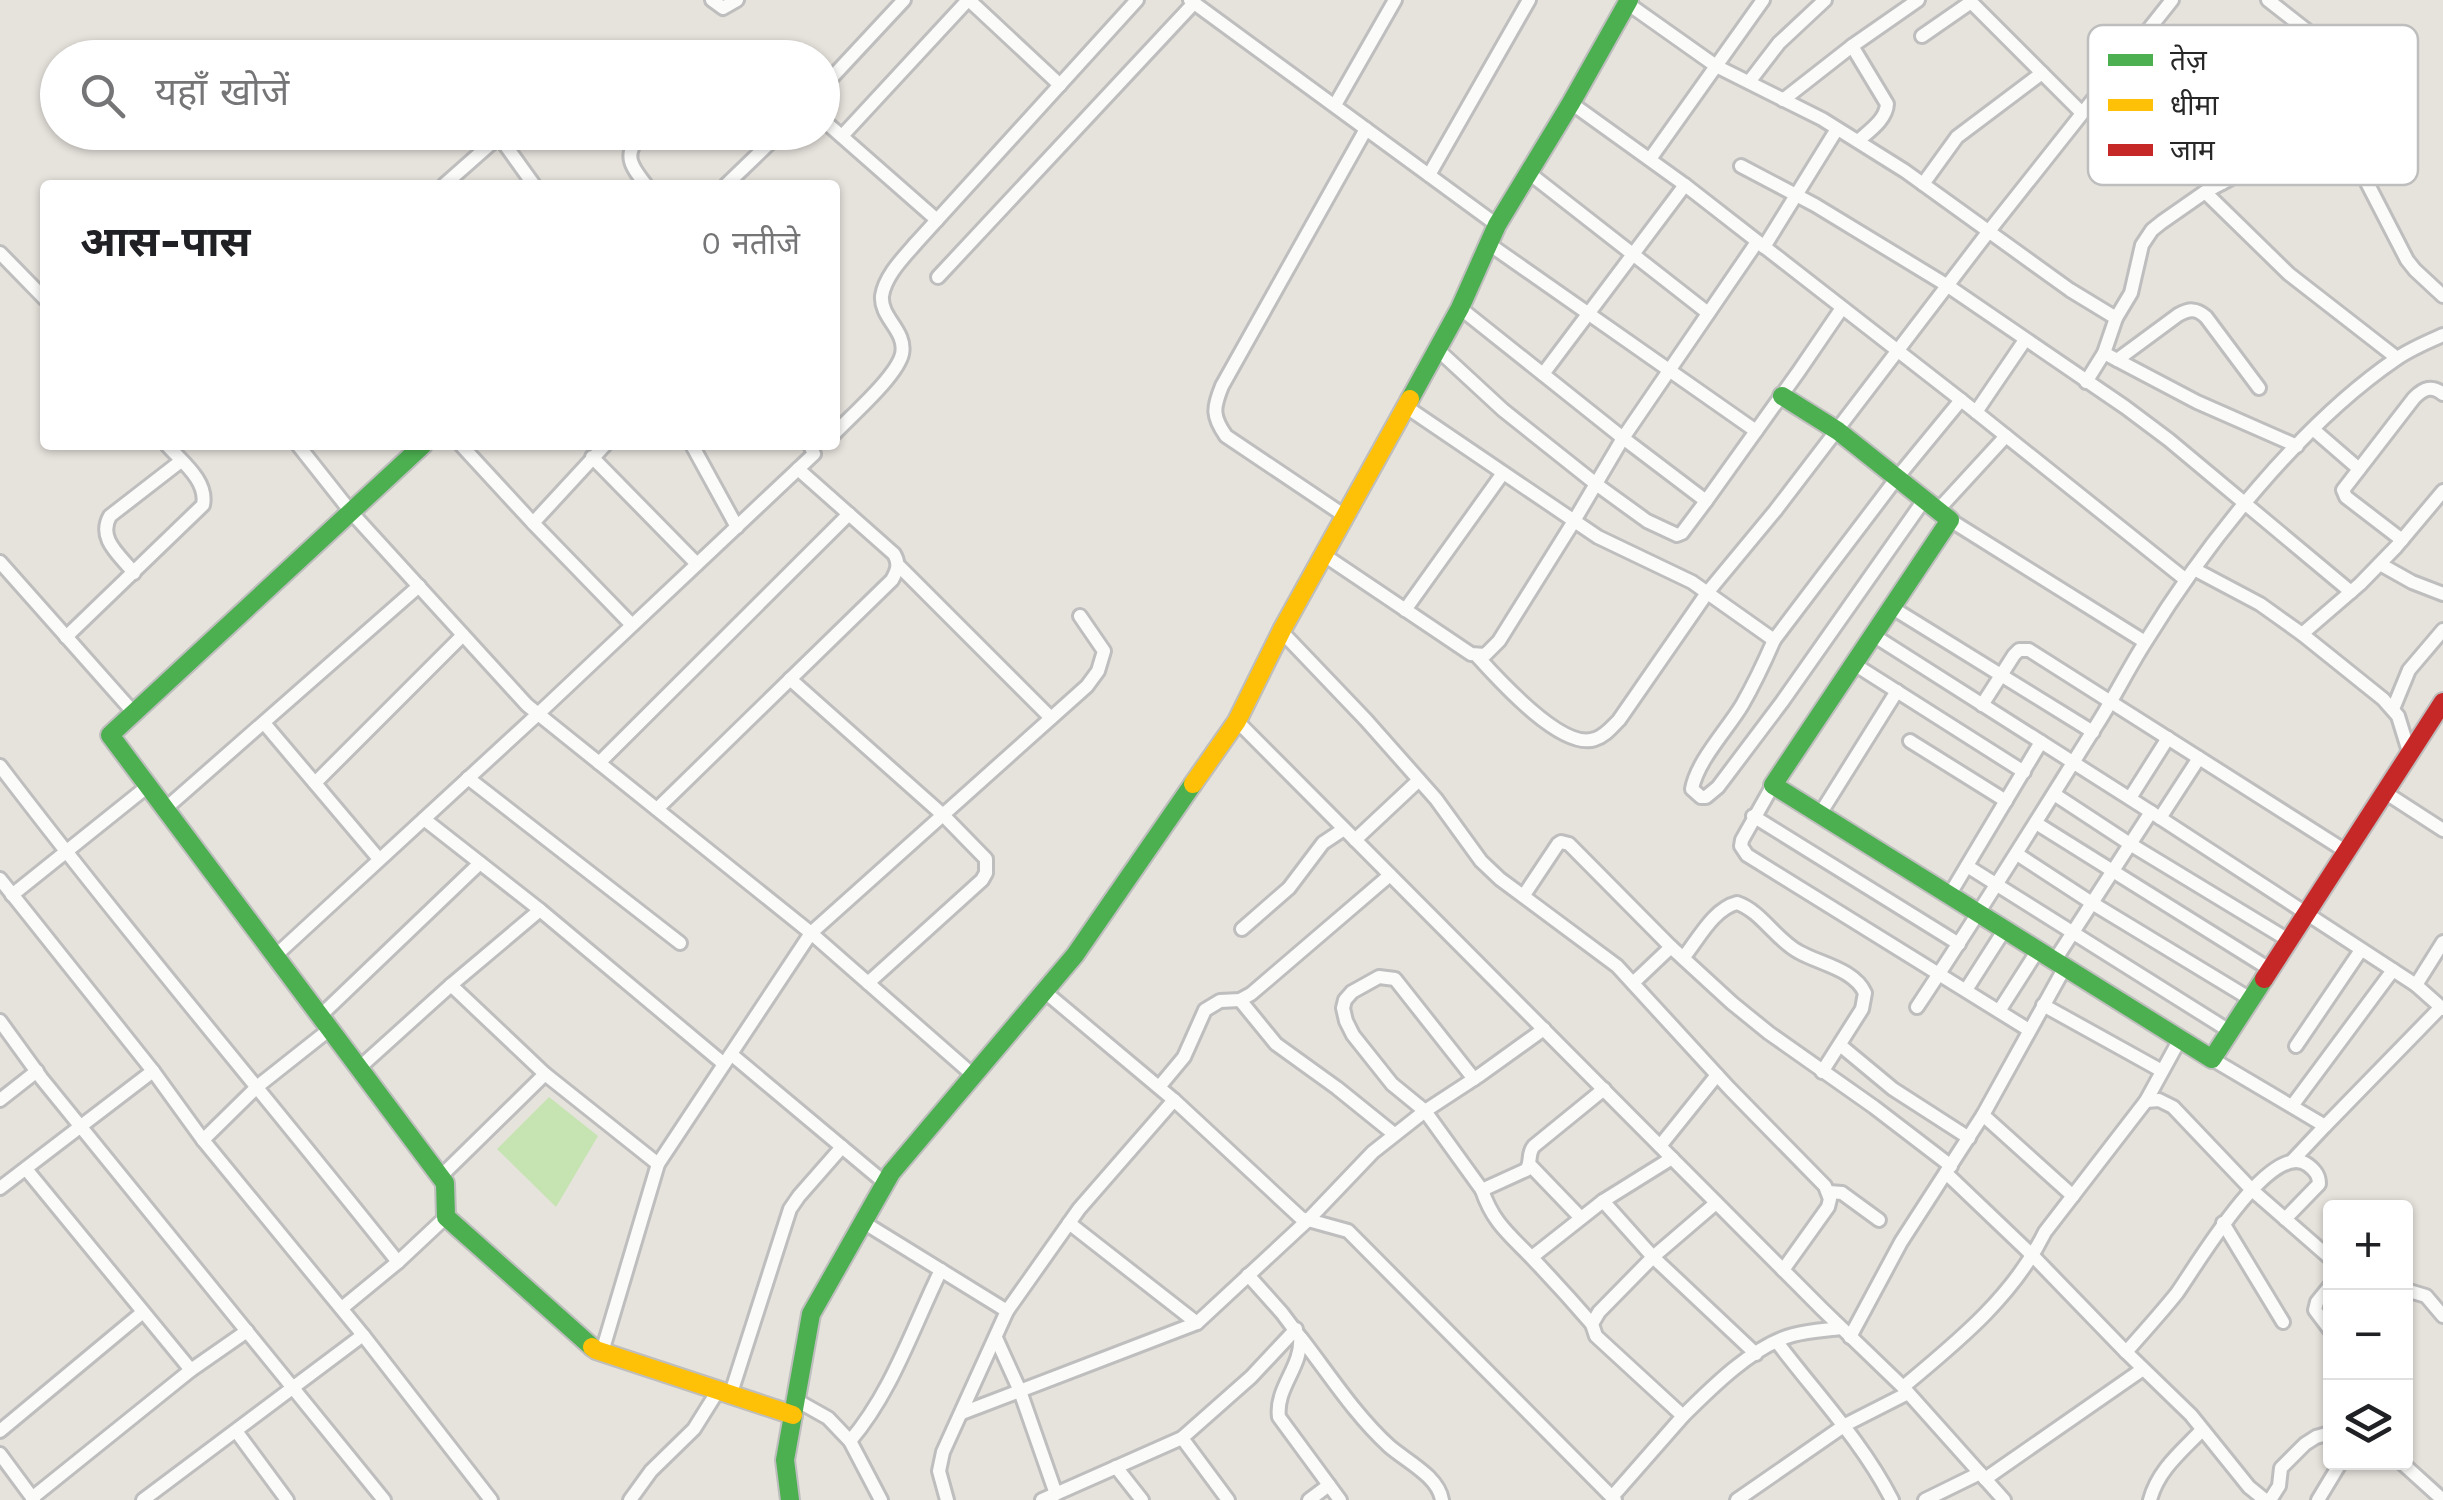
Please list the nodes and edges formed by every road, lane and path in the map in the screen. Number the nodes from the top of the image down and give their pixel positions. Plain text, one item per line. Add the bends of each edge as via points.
1 (712, 0) edge
2 (737, 0) edge
3 (904, 0) edge
4 (968, 0) edge
5 (1138, 0) edge
6 (1529, 0) edge
7 (1763, 0) edge
8 (1825, 0) edge
9 (1918, 0) edge
10 (2172, 0) edge
11 (2268, 0) edge
12 (1970, 1) edge
13 (1192, 2) edge
14 (1389, 2) edge
15 (1628, 2) edge
16 (2152, 25) edge
17 (2300, 25) edge
18 (1922, 36) dead end
19 (1852, 46) junction
20 (1716, 66) junction
21 (840, 69) edge
22 (2042, 73) junction
23 (1749, 82) junction
24 (1060, 85) junction
25 (1784, 100) junction
26 (1572, 103) junction
27 (1334, 105) junction
28 (2088, 105) edge
29 (2082, 113) junction
30 (1838, 128) junction
31 (1366, 129) junction
32 (842, 136) joint
33 (1858, 142) junction
34 (482, 150) edge
35 (511, 150) edge
36 (632, 150) edge
37 (762, 150) edge
38 (1650, 158) junction
39 (1741, 166) dead end
40 (1529, 173) junction
41 (1429, 175) junction
42 (449, 180) edge
43 (531, 180) edge
44 (642, 180) edge
45 (731, 180) edge
46 (1923, 184) junction
47 (1685, 185) junction
48 (2218, 185) edge
49 (2367, 185) edge
50 (2205, 192) junction
51 (1796, 195) junction
52 (937, 220) junction
53 (1497, 225) junction
54 (1989, 231) junction
55 (1489, 244) junction
56 (1760, 244) junction
57 (0, 252) edge
58 (1632, 254) junction
59 (938, 277) dead end
60 (1948, 286) junction
61 (40, 294) edge
62 (2443, 296) edge
63 (1460, 308) junction
64 (1842, 308) junction
65 (1588, 312) junction
66 (1708, 313) junction
67 (2116, 318) junction
68 (2443, 335) edge
69 (2024, 340) junction
70 (1437, 349) junction
71 (1899, 352) junction
72 (2111, 357) junction
73 (2398, 358) junction
74 (1670, 369) junction
75 (1542, 374) junction
76 (2086, 382) junction
77 (2259, 388) dead end
78 (2443, 394) edge
79 (1782, 396) junction
80 (1960, 400) junction
81 (1406, 406) junction
82 (1976, 412) junction
83 (840, 427) edge
84 (2314, 430) junction
85 (1838, 431) junction
86 (1756, 432) junction
87 (2006, 436) junction
88 (1623, 438) junction
89 (2297, 446) junction
90 (171, 450) edge
91 (302, 450) edge
92 (418, 450) edge
93 (466, 450) edge
94 (600, 450) edge
95 (695, 450) edge
96 (814, 450) edge
97 (592, 457) junction
98 (181, 461) junction
99 (798, 469) junction
100 (2360, 469) junction
101 (1503, 473) junction
102 (1896, 479) junction
103 (1596, 484) junction
104 (2443, 491) edge
105 (1706, 501) junction
106 (2244, 504) junction
107 (1937, 510) junction
108 (351, 512) junction
109 (848, 514) junction
110 (1345, 516) junction
111 (1574, 521) junction
112 (533, 523) junction
113 (737, 527) junction
114 (2402, 540) junction
115 (1324, 554) junction
116 (0, 562) edge
117 (697, 564) junction
118 (2380, 564) junction
119 (898, 565) junction
120 (134, 573) junction
121 (2190, 574) junction
122 (418, 586) junction
123 (2351, 592) junction
124 (1707, 593) junction
125 (2443, 594) edge
126 (1891, 607) junction
127 (1406, 610) junction
128 (1080, 616) dead end
129 (632, 625) junction
130 (1285, 625) junction
131 (2443, 630) edge
132 (2302, 634) junction
133 (463, 635) junction
134 (1873, 635) junction
135 (66, 637) junction
136 (1774, 640) junction
137 (2145, 642) junction
138 (1478, 656) junction
139 (1854, 664) junction
140 (2002, 676) junction
141 (790, 680) junction
142 (1897, 691) junction
143 (2111, 702) junction
144 (2443, 702) edge
145 (1982, 704) junction
146 (2392, 708) junction
147 (134, 713) junction
148 (538, 714) junction
149 (1051, 718) junction
150 (1238, 721) junction
151 (264, 723) junction
152 (2093, 732) junction
153 (2168, 738) junction
154 (1910, 742) dead end
155 (2041, 742) junction
156 (2410, 755) junction
157 (2199, 758) junction
158 (599, 762) junction
159 (2073, 763) junction
160 (0, 766) edge
161 (2024, 772) junction
162 (468, 778) junction
163 (1419, 780) junction
164 (315, 784) junction
165 (1773, 785) junction
166 (148, 786) junction
167 (2386, 793) junction
168 (2054, 794) junction
169 (2130, 798) junction
170 (2006, 800) junction
171 (165, 809) junction
172 (657, 809) junction
173 (1820, 814) junction
174 (943, 815) junction
175 (2155, 815) junction
176 (1753, 816) junction
177 (424, 819) junction
178 (2036, 823) junction
179 (1344, 829) junction
180 (2443, 830) edge
181 (1355, 840) junction
182 (2130, 844) junction
183 (66, 852) junction
184 (2347, 852) junction
185 (2017, 854) junction
186 (380, 859) junction
187 (480, 863) junction
188 (1967, 866) junction
189 (2112, 872) junction
190 (1390, 874) junction
191 (0, 879) edge
192 (1996, 886) junction
193 (1950, 894) junction
194 (12, 895) junction
195 (1524, 895) junction
196 (2092, 903) junction
197 (540, 910) junction
198 (1980, 914) junction
199 (2307, 915) junction
200 (1242, 929) dead end
201 (2005, 929) junction
202 (811, 933) junction
203 (2072, 934) junction
204 (2290, 941) junction
205 (2443, 942) edge
206 (680, 943) dead end
207 (1959, 944) junction
208 (1671, 947) junction
209 (2038, 950) junction
210 (2362, 950) junction
211 (275, 956) junction
212 (1683, 958) junction
213 (2060, 964) junction
214 (2271, 970) junction
215 (2393, 970) junction
216 (1940, 974) junction
217 (868, 983) junction
218 (1633, 983) junction
219 (2416, 984) junction
220 (450, 985) junction
221 (1966, 990) junction
222 (1044, 991) junction
223 (1244, 998) junction
224 (2252, 1000) junction
225 (2043, 1005) junction
226 (1917, 1007) dead end
227 (2442, 1008) edge
228 (1999, 1011) junction
229 (0, 1021) edge
230 (325, 1022) junction
231 (1544, 1029) junction
232 (2029, 1030) junction
233 (2231, 1032) junction
234 (2180, 1039) junction
235 (1840, 1044) junction
236 (2296, 1046) dead end
237 (728, 1059) junction
238 (2212, 1059) junction
239 (359, 1068) junction
240 (153, 1071) junction
241 (2162, 1071) junction
242 (37, 1072) junction
243 (1822, 1072) junction
244 (546, 1074) junction
245 (1717, 1074) junction
246 (973, 1075) junction
247 (1474, 1079) junction
248 (258, 1086) junction
249 (1159, 1087) junction
250 (1604, 1090) junction
251 (2147, 1098) junction
252 (0, 1100) edge
253 (1174, 1100) junction
254 (2292, 1106) junction
255 (1425, 1111) junction
256 (1983, 1115) junction
257 (2326, 1126) junction
258 (82, 1127) junction
259 (1394, 1134) junction
260 (1969, 1138) junction
261 (203, 1140) junction
262 (1660, 1146) junction
263 (842, 1148) junction
264 (2302, 1149) junction
265 (1672, 1158) junction
266 (658, 1164) junction
267 (1530, 1165) junction
268 (26, 1169) junction
269 (1949, 1170) junction
270 (440, 1177) junction
271 (885, 1183) junction
272 (0, 1188) edge
273 (1482, 1190) junction
274 (2252, 1190) junction
275 (1828, 1192) junction
276 (2072, 1196) junction
277 (1603, 1201) junction
278 (1716, 1203) junction
279 (446, 1217) junction
280 (1581, 1218) junction
281 (2285, 1219) junction
282 (1308, 1220) junction
283 (1879, 1220) dead end
284 (863, 1222) junction
285 (1069, 1223) junction
286 (2223, 1223) junction
287 (2323, 1252) edge
288 (2033, 1256) junction
289 (1532, 1257) junction
290 (1652, 1257) junction
291 (398, 1262) junction
292 (941, 1270) junction
293 (1783, 1270) junction
294 (1248, 1275) junction
295 (2413, 1292) edge
296 (2323, 1295) edge
297 (342, 1308) junction
298 (1008, 1311) junction
299 (143, 1312) junction
300 (2443, 1316) edge
301 (2323, 1321) edge
302 (1198, 1322) junction
303 (2283, 1322) dead end
304 (1592, 1324) junction
305 (247, 1330) junction
306 (1846, 1332) junction
307 (1298, 1333) junction
308 (363, 1334) junction
309 (996, 1338) junction
310 (1776, 1342) junction
311 (602, 1352) junction
312 (2126, 1352) junction
313 (1756, 1354) junction
314 (2143, 1369) junction
315 (191, 1370) junction
316 (294, 1388) junction
317 (1905, 1390) junction
318 (725, 1391) junction
319 (1020, 1391) junction
320 (794, 1408) junction
321 (962, 1413) junction
322 (1683, 1416) junction
323 (1845, 1425) junction
324 (2202, 1430) junction
325 (0, 1431) edge
326 (236, 1431) junction
327 (2323, 1435) edge
328 (1182, 1438) junction
329 (850, 1441) junction
330 (0, 1454) edge
331 (1116, 1467) junction
332 (2336, 1470) edge
333 (2410, 1470) edge
334 (1982, 1476) junction
335 (1329, 1485) junction
336 (159, 1495) edge
337 (1049, 1497) edge
338 (1444, 1498) edge
339 (1614, 1498) edge
340 (33, 1499) edge
341 (143, 1500) edge
342 (288, 1500) edge
343 (384, 1500) edge
344 (491, 1500) edge
345 (630, 1500) edge
346 (790, 1500) edge
347 (881, 1500) edge
348 (948, 1500) edge
349 (1142, 1500) edge
350 (1228, 1500) edge
351 (1309, 1500) edge
352 (1340, 1500) edge
353 (1737, 1500) edge
354 (1892, 1500) edge
355 (1925, 1500) edge
356 (2004, 1500) edge
357 (2150, 1500) edge
358 (2267, 1500) edge
359 (2318, 1500) edge
360 (2443, 1500) edge

1 - 2 street via 723,8
3 - 21 street
4 - 24 street
4 - 32 street
5 - 24 street
6 - 41 street
7 - 20 street
8 - 23 street via 1779,42
9 - 19 street
10 - 16 street
11 - 17 street
12 - 18 street
12 - 22 street
13 - 27 street
13 - 59 street
14 - 27 street
15 - 20 street
15 - 26 street
19 - 25 street
19 - 33 street via 1887,104 1883,118
20 - 23 street
20 - 38 street
22 - 29 street
22 - 46 street via 1957,136
23 - 25 street
24 - 52 street
25 - 30 street
26 - 38 street
26 - 40 street
27 - 31 street
28 - 29 street
29 - 54 street
30 - 33 street
30 - 51 street
31 - 41 street
31 - 110 street via 1216,402 1226,436
32 - 52 street
33 - 46 street
34 - 42 street
35 - 43 street
36 - 44 street via 631,164
37 - 45 street
38 - 47 street
39 - 51 street
40 - 53 street
40 - 58 street
41 - 53 street
46 - 54 street
47 - 56 street
47 - 58 street
48 - 50 street
49 - 62 street via 2407,260
50 - 67 street via 2146,238 2131,293
50 - 73 street via 2289,274
51 - 56 street
51 - 60 street
52 - 83 street via 905,255 882,295 900,334 897,366
53 - 55 street
54 - 60 street
54 - 67 street
55 - 63 street
55 - 65 street
56 - 64 street
56 - 66 street
57 - 61 street
58 - 65 street
58 - 66 street
60 - 69 street
60 - 71 street
63 - 70 street
63 - 75 street
64 - 71 street
64 - 79 street
65 - 74 street
65 - 75 street
66 - 74 street
67 - 72 street
68 - 73 street
69 - 76 street
69 - 82 street
70 - 81 street
70 - 103 street
71 - 80 street
71 - 85 street
72 - 76 street
72 - 77 street via 2197,310
72 - 89 street
73 - 84 street
74 - 86 street
74 - 88 street
75 - 88 street
76 - 106 street
78 - 100 street via 2422,391
79 - 85 street
79 - 86 street
80 - 82 street
80 - 102 street
81 - 101 street
81 - 110 street
82 - 87 street
84 - 89 street
84 - 100 street
85 - 102 street
85 - 124 street
86 - 105 street
87 - 107 street
87 - 121 street
88 - 103 street
88 - 105 street
89 - 106 street
90 - 98 street
91 - 108 street
92 - 108 street
93 - 112 street
94 - 97 street
95 - 113 street
96 - 99 street
97 - 112 street
97 - 117 street
98 - 120 street via 201,483 203,505
98 - 120 street via 104,527
99 - 109 street
99 - 113 street
100 - 114 street via 2344,496
101 - 111 street
101 - 127 street
102 - 107 street
102 - 136 street
103 - 105 street via 1677,536
103 - 111 street
104 - 114 street
106 - 121 street
106 - 123 street
107 - 126 street
107 - 136 street via 1718,787 1700,797 1692,789 1698,770 1741,707
107 - 137 street
108 - 122 street
108 - 147 street
109 - 119 street
109 - 158 street
110 - 115 street
111 - 124 street
111 - 138 street via 1498,641
112 - 129 street
113 - 117 street
114 - 118 street
115 - 127 street
115 - 130 street
116 - 135 street
117 - 129 street
118 - 123 street
118 - 125 street
119 - 141 street via 892,580
119 - 149 street
120 - 135 street
121 - 132 street via 2250,598
121 - 137 street
122 - 133 street
122 - 151 street
123 - 132 street
124 - 136 street
124 - 138 street via 1620,720 1595,740 1565,734 1530,709
126 - 134 street
126 - 140 street
127 - 138 street
128 - 149 street via 1102,645 1102,661 1087,686
129 - 148 street
130 - 150 street
130 - 163 street
131 - 146 street via 2409,670
132 - 146 street
133 - 148 street
133 - 164 street
134 - 139 street
134 - 145 street
135 - 147 street
137 - 143 street
139 - 142 street
139 - 165 street
140 - 143 street via 2024,649
140 - 145 street
140 - 152 street
141 - 172 street
141 - 174 street
142 - 161 street
142 - 173 street
143 - 152 street
143 - 153 street
144 - 156 street
145 - 155 street
146 - 156 street
147 - 166 street via 110,735
148 - 158 street
148 - 162 street
149 - 174 street
150 - 179 street
150 - 222 street
151 - 164 street
151 - 171 street
152 - 159 street
153 - 157 street
153 - 169 street
154 - 170 street
155 - 159 street
155 - 161 street
156 - 167 street
157 - 175 street
157 - 184 street
158 - 172 street
159 - 168 street
159 - 169 street
160 - 183 street
161 - 170 street
162 - 177 street
162 - 206 street
163 - 181 street
163 - 195 street via 1481,861
164 - 186 street
165 - 173 street
165 - 176 street
166 - 171 street
166 - 183 street
167 - 180 street
167 - 184 street
168 - 178 street
168 - 182 street
169 - 175 street
170 - 188 street
171 - 211 street
172 - 202 street
173 - 193 street
174 - 202 street
174 - 217 street via 983,854 986,873
175 - 182 street
175 - 199 street
176 - 207 street
176 - 216 street via 1741,846 1747,855
177 - 186 street
177 - 187 street
178 - 185 street
178 - 189 street
179 - 181 street
179 - 200 street
181 - 190 street
182 - 189 street
182 - 204 street
183 - 194 street
183 - 248 street
184 - 199 street
185 - 192 street
185 - 196 street
186 - 211 street
187 - 197 street
187 - 230 street
188 - 192 street
188 - 193 street
189 - 196 street
189 - 214 street
190 - 223 street
190 - 231 street
191 - 194 street
192 - 198 street
192 - 203 street
193 - 198 street
194 - 240 street
195 - 208 street via 1565,842
195 - 218 street
196 - 203 street
196 - 224 street
197 - 220 street
197 - 237 street
198 - 201 street
198 - 207 street
199 - 204 street
199 - 210 street
201 - 209 street
201 - 221 street
202 - 217 street
202 - 237 street
203 - 213 street
203 - 233 street
204 - 214 street
205 - 219 street
207 - 216 street
208 - 212 street
208 - 218 street
209 - 213 street
209 - 228 street
210 - 215 street
210 - 236 street
211 - 230 street
212 - 235 street via 1726,906 1742,904 1795,950 1862,986 1862,1010
212 - 243 street
213 - 225 street
213 - 234 street
214 - 224 street
215 - 219 street
215 - 254 street
216 - 221 street
216 - 226 street
217 - 246 street
218 - 245 street
219 - 227 street
220 - 239 street
220 - 244 street
221 - 228 street
222 - 246 street
222 - 249 street
223 - 249 street via 1205,1010 1184,1057
223 - 259 street via 1276,1044
224 - 233 street
225 - 232 street
225 - 241 street
227 - 257 street
228 - 232 street
229 - 242 street
230 - 239 street
230 - 248 street
231 - 247 street
231 - 250 street
232 - 256 street
233 - 238 street
234 - 238 street
234 - 241 street
235 - 243 street
235 - 260 street via 1893,1089
237 - 263 street
237 - 266 street
238 - 254 street
239 - 270 street
240 - 258 street
240 - 261 street
241 - 251 street
242 - 252 street
242 - 258 street
243 - 269 street
244 - 266 street
244 - 270 street
245 - 262 street
245 - 275 street
246 - 271 street
247 - 255 street
247 - 255 street via 1395,980 1380,978 1352,992 1343,1008 1353,1036 1392,1084
248 - 261 street
248 - 291 street
249 - 253 street
250 - 262 street
250 - 267 street via 1534,1146
251 - 274 street via 2174,1107
251 - 276 street
253 - 282 street
253 - 285 street
254 - 257 street
255 - 259 street
255 - 273 street
256 - 260 street
256 - 276 street
257 - 264 street
258 - 268 street
258 - 305 street
259 - 282 street
260 - 269 street
261 - 297 street
262 - 265 street
263 - 271 street
263 - 318 street via 790,1209
264 - 274 street
264 - 281 street via 2299,1160 2320,1180
265 - 277 street
265 - 278 street
266 - 311 street
267 - 273 street
267 - 280 street
268 - 272 street
268 - 299 street
269 - 288 street
269 - 306 street
270 - 279 street
271 - 284 street
273 - 289 street via 1502,1229
274 - 281 street
274 - 286 street
275 - 283 street via 1842,1193
275 - 293 street via 1828,1207
276 - 288 street
277 - 280 street
277 - 290 street
278 - 290 street
278 - 293 street
279 - 291 street
279 - 311 street
280 - 289 street
281 - 287 street
282 - 294 street
282 - 339 street via 1348,1230
284 - 292 street
284 - 320 street via 812,1314
285 - 298 street
285 - 302 street
286 - 303 street
286 - 312 street
288 - 312 street
288 - 317 street via 1968,1333
289 - 304 street
290 - 304 street
290 - 313 street
291 - 297 street
292 - 298 street
292 - 329 street via 880,1400
293 - 306 street
294 - 302 street
294 - 307 street
295 - 300 street via 2429,1298
296 - 301 street via 2314,1310
297 - 308 street
298 - 309 street
299 - 315 street
299 - 325 street
302 - 319 street
304 - 322 street via 1596,1336
305 - 315 street
305 - 316 street
306 - 310 street
306 - 317 street
307 - 328 street
307 - 335 street via 1279,1417
307 - 338 street via 1367,1424
308 - 316 street
308 - 344 street
309 - 319 street
309 - 321 street
310 - 313 street
310 - 323 street
311 - 318 street
312 - 314 street
313 - 322 street
314 - 324 street
314 - 334 street
315 - 340 street
316 - 326 street
316 - 343 street
317 - 323 street
317 - 334 street
318 - 320 street
318 - 345 street
319 - 321 street
319 - 337 street
320 - 329 street via 828,1418
320 - 346 street via 785,1460
321 - 348 street via 938,1471
322 - 339 street
323 - 353 street
323 - 354 street
324 - 357 street via 2164,1469
324 - 358 street
326 - 336 street
326 - 342 street
327 - 358 street via 2281,1468 2279,1486
328 - 331 street
328 - 350 street
329 - 347 street
330 - 340 street
331 - 337 street
331 - 349 street
332 - 359 street
333 - 360 street
334 - 355 street
334 - 356 street
335 - 351 street
335 - 352 street
336 - 341 street

